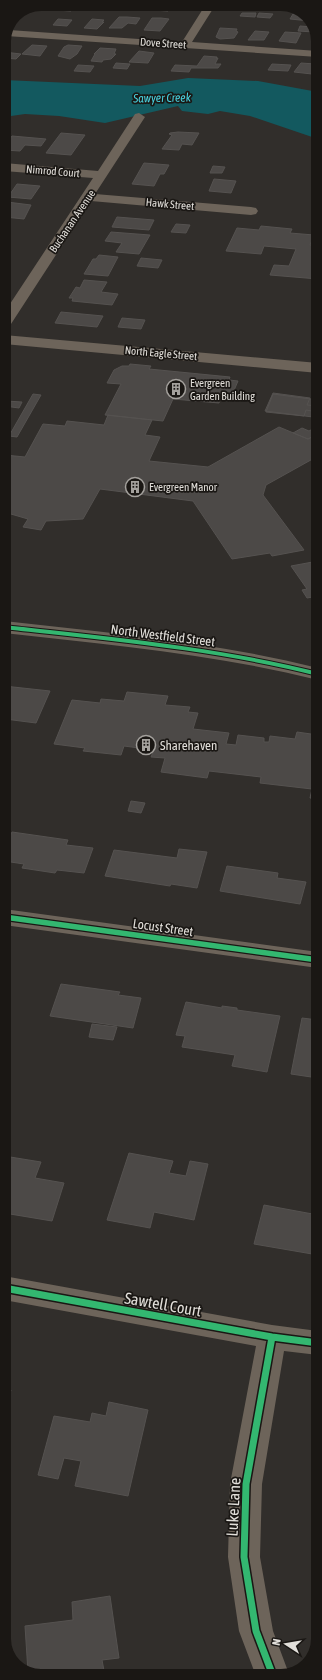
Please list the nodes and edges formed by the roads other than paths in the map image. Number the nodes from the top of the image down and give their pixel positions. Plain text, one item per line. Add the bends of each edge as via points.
1 (207, 11) edge
2 (12, 33) edge
3 (185, 45) junction
4 (311, 54) edge
5 (139, 117) dead end
6 (11, 168) edge
7 (101, 175) junction
8 (88, 197) junction
9 (251, 211) dead end
10 (11, 313) edge
11 (11, 340) edge
12 (311, 367) edge
13 (11, 628) edge
14 (311, 672) edge
15 (11, 918) edge
16 (311, 959) edge
17 (11, 1289) edge
18 (272, 1337) junction
19 (311, 1342) edge
20 (270, 1669) edge

1 - 3 street
2 - 3 street, Dove Street
3 - 4 street, Dove Street
5 - 7 street, Buchanan Avenue
6 - 7 street, Nimrod Court
7 - 8 street, Buchanan Avenue
8 - 9 street, Hawk Street
8 - 10 street, Buchanan Avenue
11 - 12 street, North Eagle Street
13 - 14 street, North Westfield Street via 212,652
15 - 16 street, Locust Street
17 - 18 street, Sawtell Court
18 - 19 street, Sawtell Court
18 - 20 street, Luke Lane via 246,1484 244,1556 256,1631

